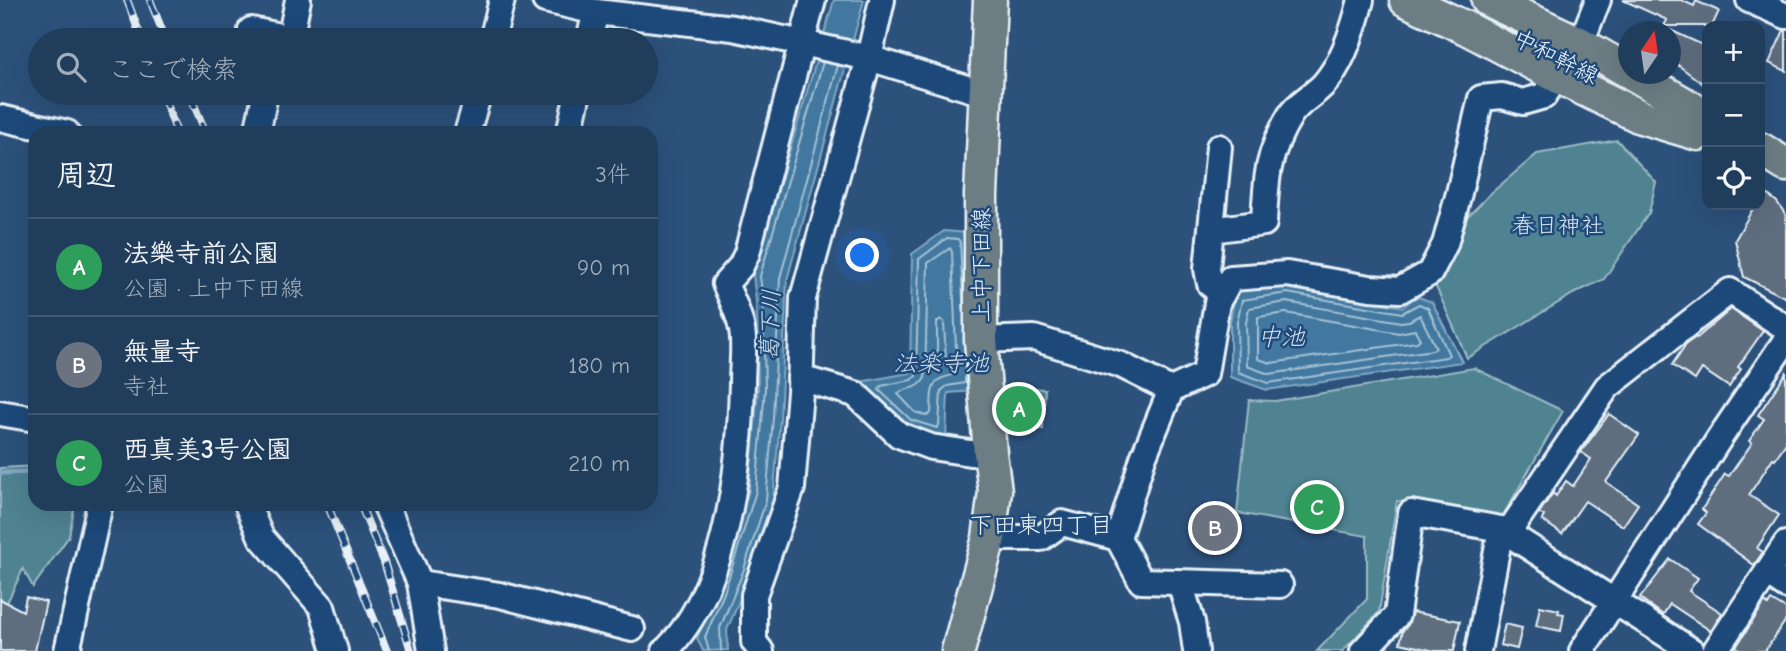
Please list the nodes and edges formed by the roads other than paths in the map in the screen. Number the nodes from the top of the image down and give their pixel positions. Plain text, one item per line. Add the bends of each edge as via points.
1 (298, 0) edge
2 (502, 0) edge
3 (545, 0) edge
4 (813, 0) edge
5 (882, 0) edge
6 (990, 0) edge
7 (1361, 0) edge
8 (1406, 0) edge
9 (1440, 0) edge
10 (1488, 0) edge
11 (1530, 0) edge
12 (1598, 0) edge
13 (1749, 0) edge
14 (596, 12) junction
15 (1786, 16) edge
16 (292, 28) edge
17 (495, 28) edge
18 (592, 28) edge
19 (802, 43) junction
20 (1573, 53) junction
21 (1618, 55) edge
22 (869, 58) junction
23 (1618, 68) edge
24 (1647, 84) edge
25 (1669, 84) edge
26 (986, 94) junction
27 (263, 105) edge
28 (475, 105) edge
29 (575, 105) edge
30 (0, 118) edge
31 (1700, 124) edge
32 (35, 126) edge
33 (258, 126) edge
34 (469, 126) edge
35 (571, 126) edge
36 (1219, 147) dead end
37 (1765, 152) edge
38 (1786, 165) edge
39 (1765, 170) edge
40 (1786, 183) edge
41 (1211, 230) junction
42 (1222, 294) junction
43 (1786, 328) edge
44 (981, 340) junction
45 (1786, 340) edge
46 (800, 378) junction
47 (1171, 390) junction
48 (0, 413) edge
49 (28, 418) edge
50 (990, 453) junction
51 (98, 511) edge
52 (250, 511) edge
53 (388, 511) edge
54 (1504, 531) junction
55 (1118, 537) junction
56 (989, 538) junction
57 (1786, 544) edge
58 (1777, 579) edge
59 (420, 583) junction
60 (1180, 583) junction
61 (1280, 585) dead end
62 (1614, 600) junction
63 (632, 629) dead end
64 (67, 651) edge
65 (335, 651) edge
66 (431, 651) edge
67 (665, 651) edge
68 (761, 651) edge
69 (958, 651) edge
70 (1196, 651) edge
71 (1363, 651) edge
72 (1478, 651) edge
73 (1582, 651) edge
74 (1692, 651) edge
75 (1715, 651) edge

1 - 16 street
2 - 17 street
3 - 14 street
4 - 19 street
5 - 22 street
6 - 26 main road, 上中下田線
7 - 41 street via 1334,71 1293,111 1276,143 1266,170 1264,223
8 - 20 main road via 1468,29
9 - 20 main road, 中和幹線
10 - 20 main road, 中和幹線
11 - 20 main road
12 - 20 street
13 - 15 street
14 - 18 street
14 - 19 street via 733,29
19 - 22 street
19 - 67 street via 747,253 725,284 742,331 737,471 728,520 696,609
20 - 21 main road
20 - 23 main road, 中和幹線
20 - 31 main road via 1642,117
20 - 42 street via 1544,96 1523,102 1502,96 1481,99 1460,192 1430,272 1400,290 1287,274 1231,278
22 - 26 street
22 - 46 street via 803,298
24 - 31 main road, 中和幹線
25 - 31 main road
26 - 44 main road, 上中下田線
27 - 33 street
28 - 34 street
29 - 35 street
30 - 32 street
36 - 41 street
37 - 38 main road
39 - 40 main road
41 - 42 street via 1207,269 1210,284
42 - 47 street via 1205,374
43 - 54 street via 1730,291 1608,387
44 - 47 street via 1034,338 1121,365
44 - 50 main road, 上中下田線
45 - 62 street
46 - 50 street via 855,394 900,435 931,447
46 - 68 street via 792,488 754,596 754,642
47 - 55 street
48 - 49 street
50 - 56 main road, 上中下田線 via 995,491
51 - 64 street
52 - 65 street via 261,537 322,607
53 - 59 street
54 - 62 street
54 - 71 street via 1410,513 1397,615
54 - 72 street
55 - 56 street via 1062,523 1041,538
55 - 60 street via 1141,581
56 - 69 main road, 上中下田線
57 - 58 street
58 - 75 street
59 - 63 street via 500,595
59 - 66 street
60 - 61 street
60 - 70 street
62 - 73 street
62 - 74 street

